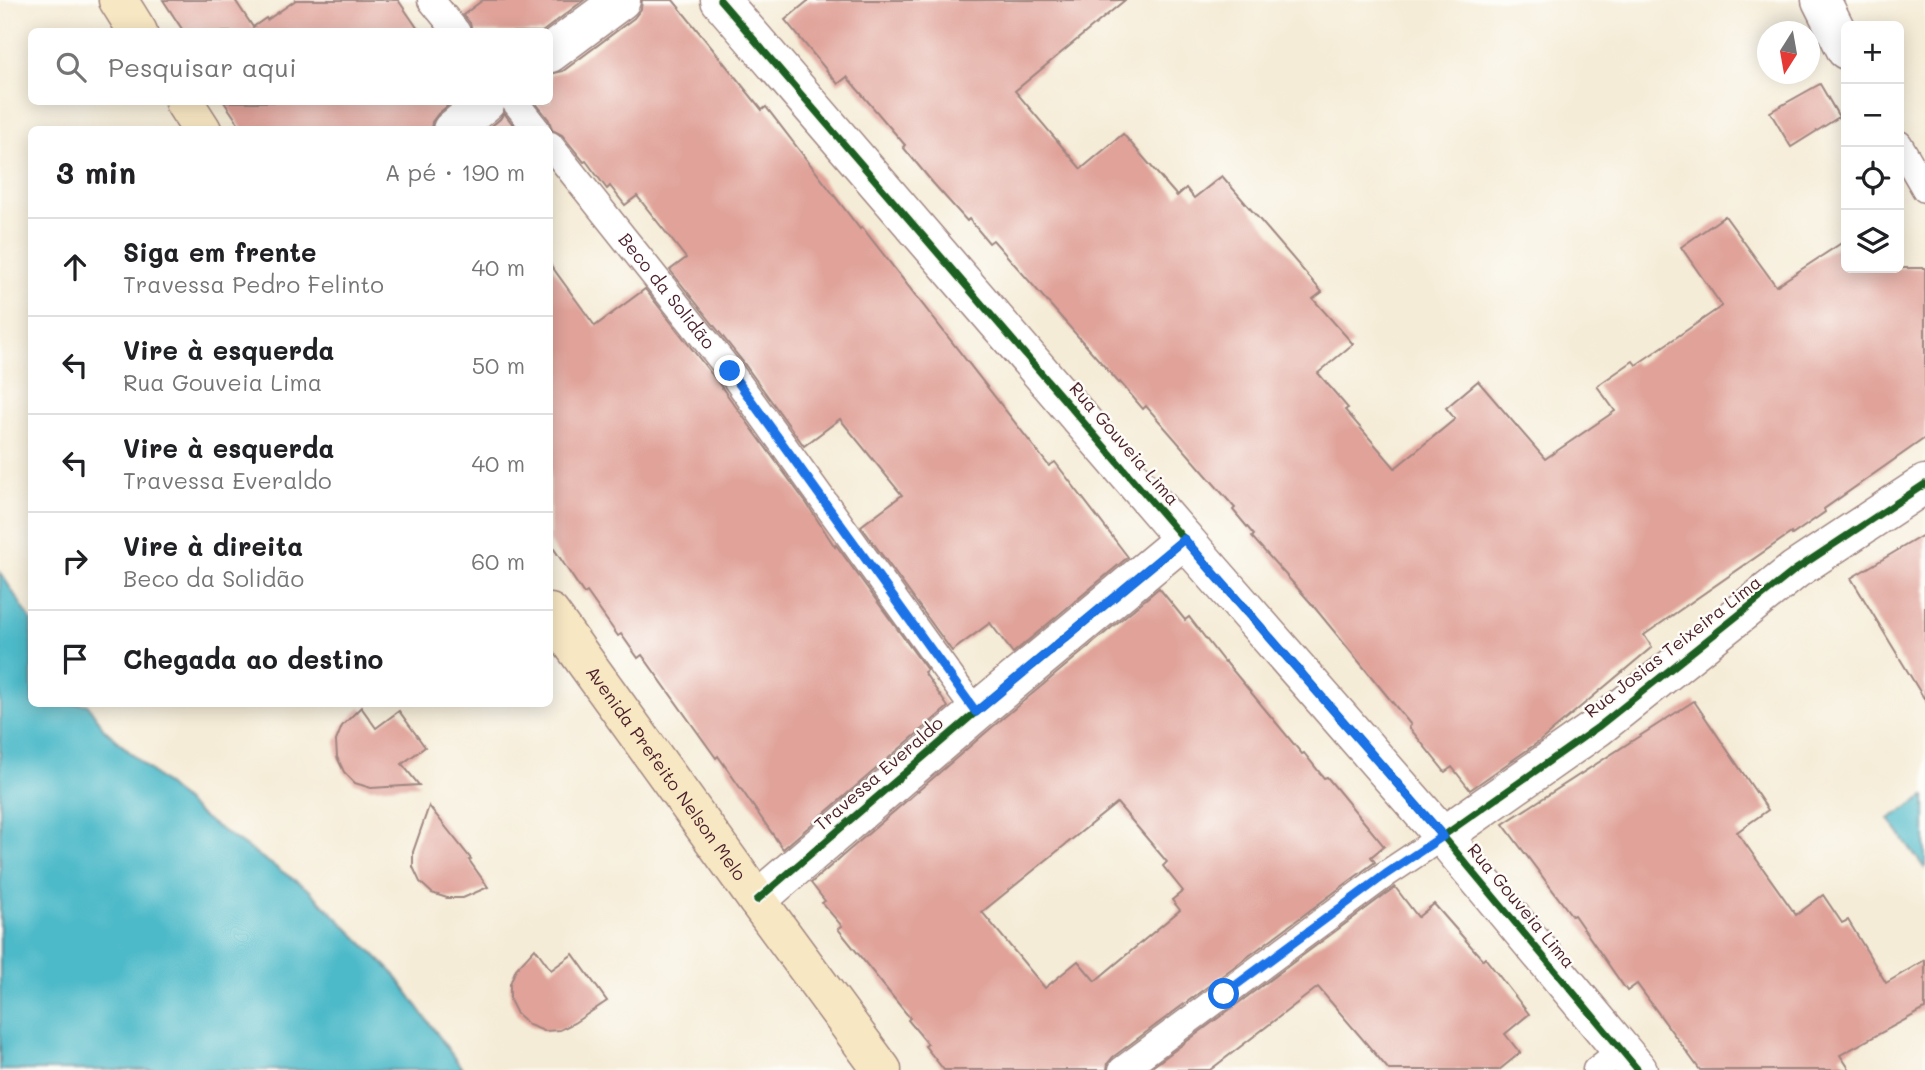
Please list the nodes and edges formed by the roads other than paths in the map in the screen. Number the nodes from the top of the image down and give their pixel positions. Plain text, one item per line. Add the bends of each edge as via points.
1 (118, 0) edge
2 (431, 0) edge
3 (621, 0) edge
4 (720, 0) edge
5 (1821, 0) edge
6 (136, 28) edge
7 (454, 28) edge
8 (1841, 40) edge
9 (553, 51) edge
10 (186, 105) edge
11 (482, 105) edge
12 (517, 105) edge
13 (199, 126) edge
14 (457, 126) edge
15 (534, 126) edge
16 (1901, 147) edge
17 (553, 149) edge
18 (1925, 189) edge
19 (1925, 484) edge
20 (1184, 539) junction
21 (553, 617) edge
22 (976, 712) junction
23 (1443, 836) junction
24 (757, 900) junction
25 (1618, 1064) edge
26 (882, 1070) edge
27 (1122, 1070) edge

1 - 6 main road
2 - 7 lane
3 - 9 street
4 - 20 street, Rua Gouveia Lima
5 - 8 street
10 - 13 main road
11 - 14 street
12 - 15 lane
16 - 18 lane
17 - 22 lane, Beco da Solidão via 730,371
19 - 23 street, Rua Josias Teixeira Lima via 1795,570 1598,727
20 - 22 street, Travessa Everaldo
20 - 23 street, Rua Gouveia Lima
21 - 24 main road, Avenida Prefeito Nelson Melo
22 - 24 street, Travessa Everaldo
23 - 25 street, Rua Gouveia Lima
23 - 27 lane
24 - 26 main road, Avenida Prefeito Nelson Melo

